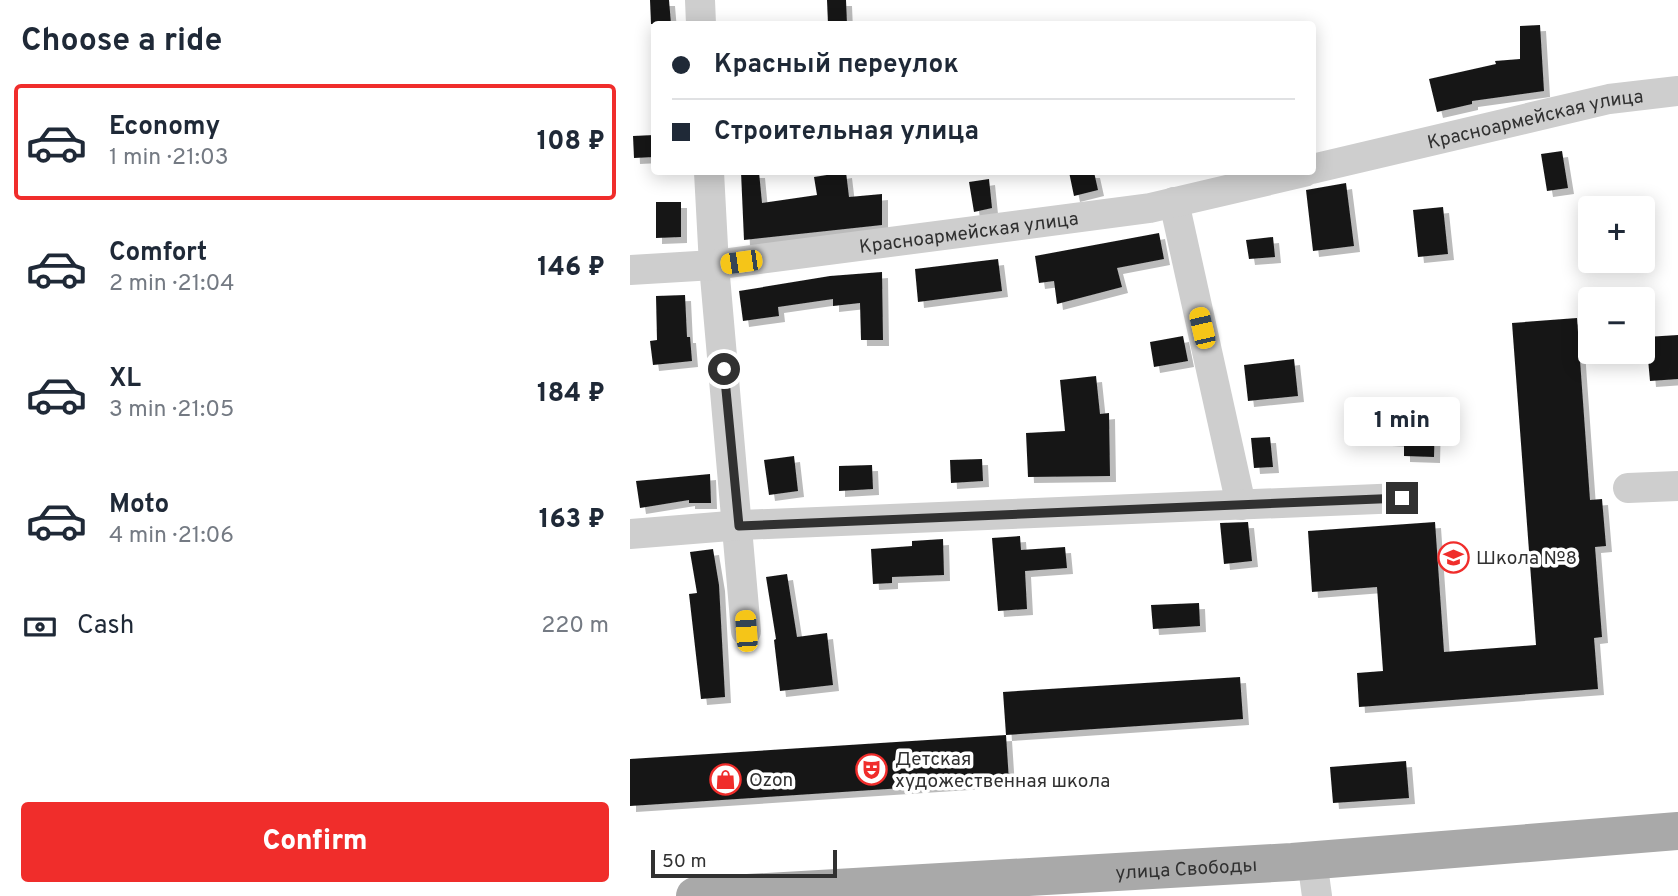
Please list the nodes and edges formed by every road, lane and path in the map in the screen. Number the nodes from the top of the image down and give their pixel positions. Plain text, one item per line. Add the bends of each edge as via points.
1 (700, 0) edge
2 (701, 21) edge
3 (1678, 91) edge
4 (1316, 168) edge
5 (709, 175) edge
6 (1291, 175) edge
7 (1174, 202) junction
8 (713, 265) junction
9 (630, 270) edge
10 (1678, 486) edge
11 (1628, 488) dead end
12 (1402, 498) dead end
13 (1241, 505) junction
14 (739, 526) junction
15 (630, 534) edge
16 (746, 631) dead end
17 (1678, 831) edge
18 (1315, 878) edge
19 (781, 894) edge
20 (695, 896) edge

1 - 2 street
3 - 4 street, Красноармейская улица via 1609,99
5 - 8 street
6 - 7 street, Красноармейская улица
7 - 8 street, Красноармейская улица
7 - 13 street
8 - 9 street, Красноармейская улица
8 - 14 street
10 - 11 street
12 - 13 street
13 - 14 street
14 - 15 street
14 - 16 street
17 - 18 main road, улица Свободы
18 - 19 main road, улица Свободы
19 - 20 main road, улица Свободы

